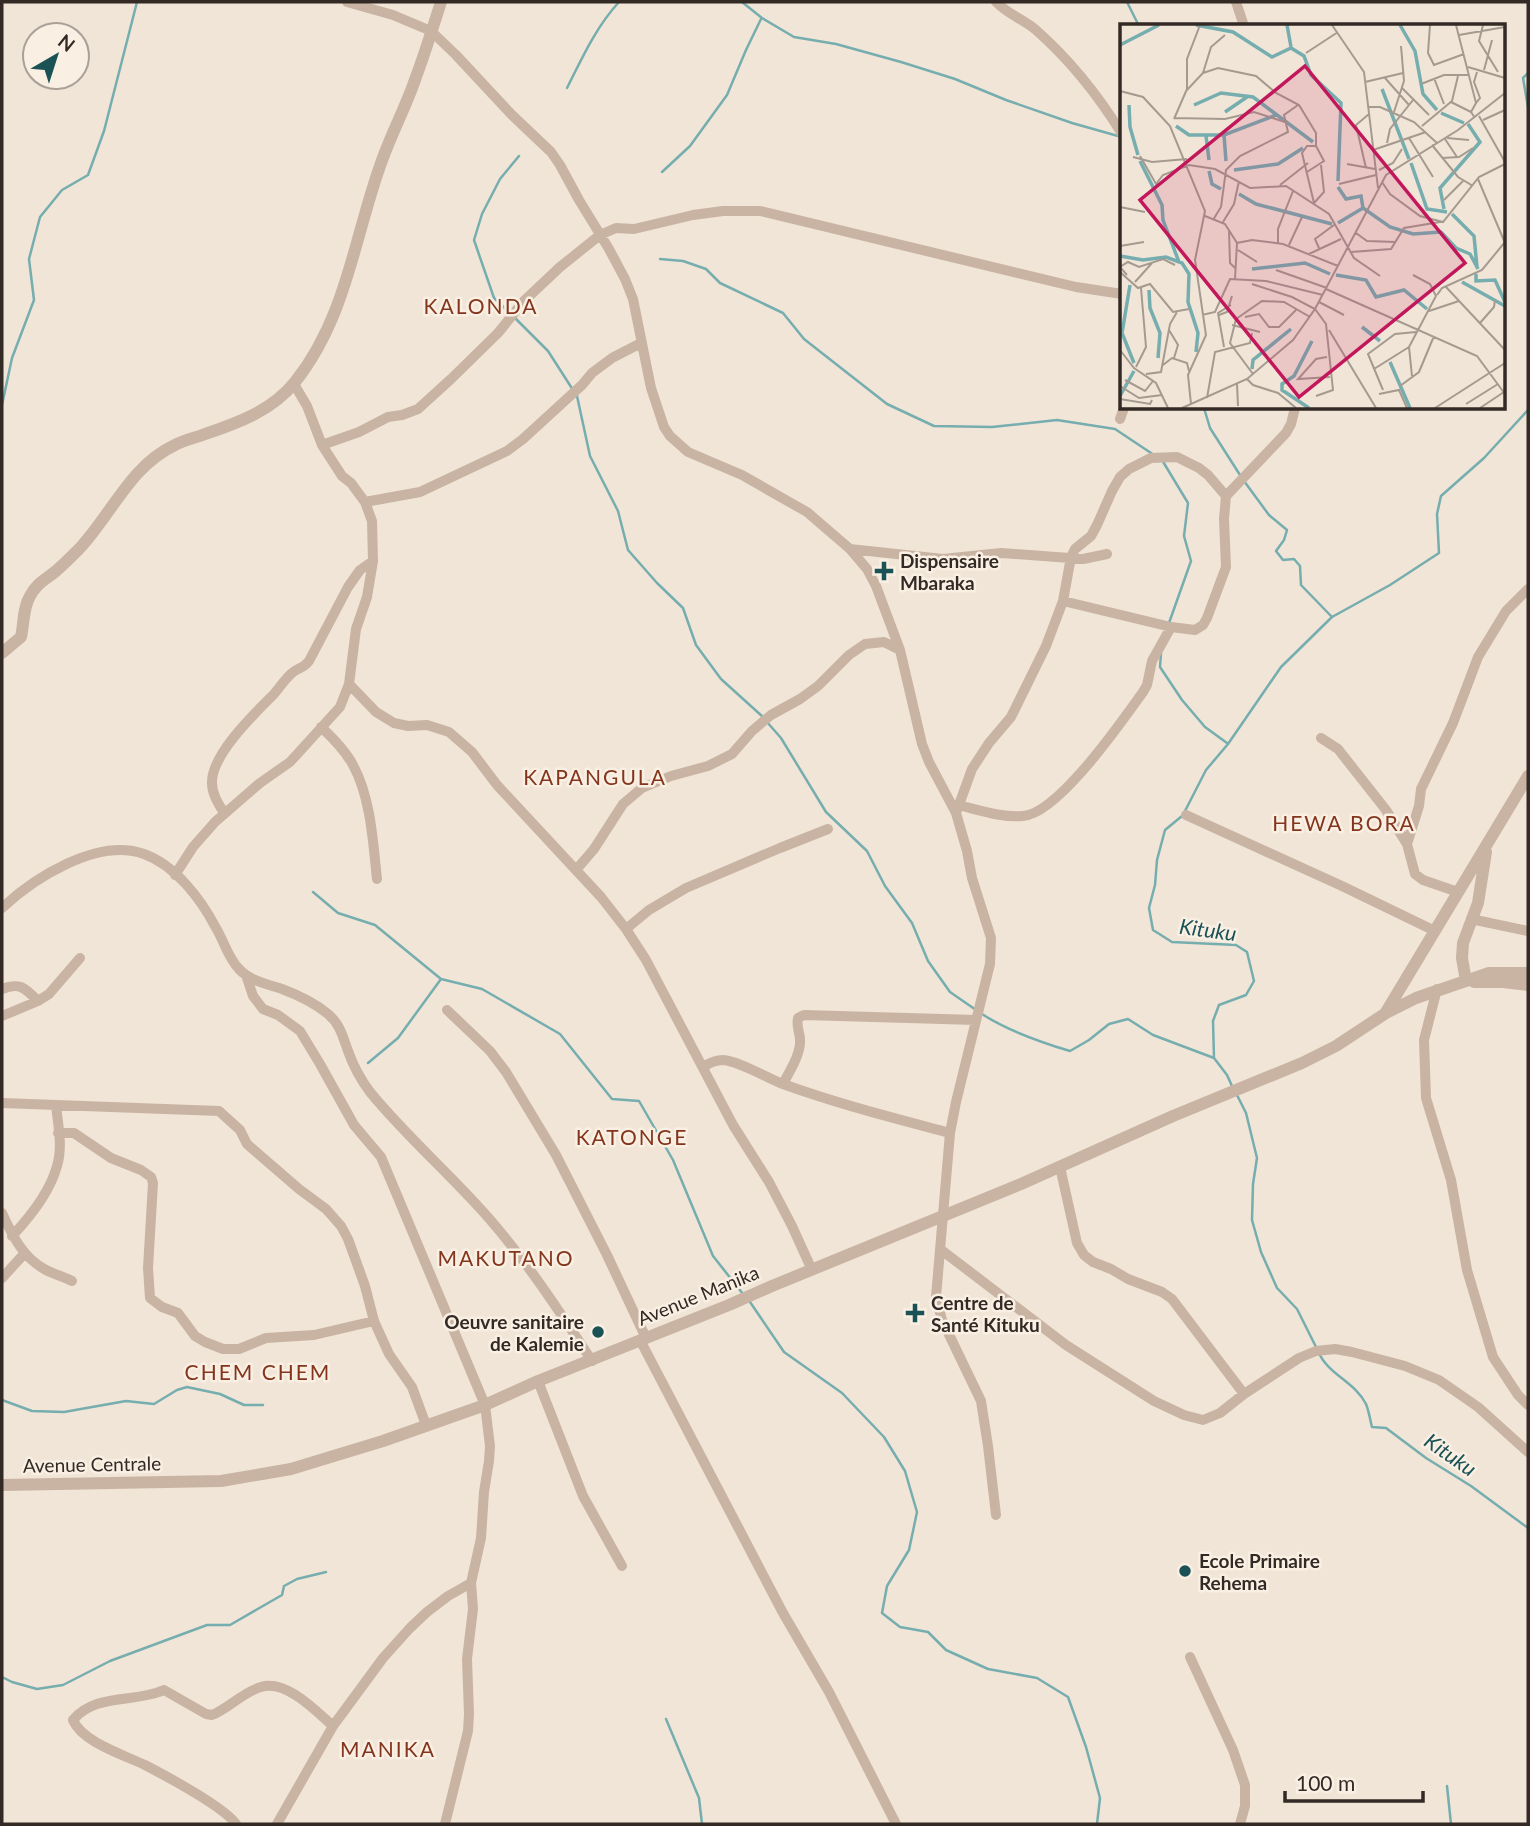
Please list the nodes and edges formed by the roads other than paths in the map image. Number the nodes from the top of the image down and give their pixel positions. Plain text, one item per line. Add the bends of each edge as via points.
1 (347, 2) edge
2 (441, 2) edge
3 (996, 2) edge
4 (1236, 2) edge
5 (1243, 24) edge
6 (431, 31) junction
7 (1120, 131) edge
8 (600, 235) junction
9 (1120, 294) edge
10 (641, 343) junction
11 (294, 384) junction
12 (1123, 410) edge
13 (1294, 410) edge
14 (1120, 419) dead end
15 (322, 445) junction
16 (1226, 496) junction
17 (365, 502) junction
18 (850, 549) junction
19 (1107, 554) dead end
20 (1071, 557) junction
21 (373, 561) junction
22 (1528, 589) edge
23 (1063, 601) junction
24 (1171, 627) junction
25 (900, 650) junction
26 (2, 653) edge
27 (349, 684) junction
28 (321, 727) junction
29 (1321, 738) dead end
30 (1528, 778) edge
31 (957, 809) junction
32 (224, 813) junction
33 (1186, 815) dead end
34 (828, 829) dead end
35 (1407, 844) junction
36 (1487, 844) junction
37 (576, 870) junction
38 (175, 875) junction
39 (377, 879) dead end
40 (1458, 892) junction
41 (2, 908) edge
42 (1471, 919) junction
43 (626, 929) junction
44 (1435, 931) junction
45 (1528, 931) edge
46 (80, 958) dead end
47 (1528, 973) edge
48 (246, 975) junction
49 (1466, 981) junction
50 (1528, 985) edge
51 (2, 989) edge
52 (1437, 989) junction
53 (38, 1001) junction
54 (447, 1010) dead end
55 (1385, 1013) junction
56 (2, 1016) edge
57 (976, 1020) junction
58 (703, 1067) junction
59 (783, 1084) junction
60 (2, 1103) edge
61 (56, 1105) junction
62 (58, 1133) junction
63 (950, 1133) junction
64 (1060, 1167) junction
65 (2, 1213) edge
66 (944, 1216) junction
67 (12, 1236) junction
68 (940, 1249) junction
69 (25, 1253) junction
70 (811, 1270) junction
71 (2, 1278) edge
72 (72, 1281) dead end
73 (374, 1321) junction
74 (643, 1339) junction
75 (592, 1361) junction
76 (538, 1381) junction
77 (1244, 1394) junction
78 (485, 1405) junction
79 (1528, 1405) edge
80 (426, 1425) junction
81 (1528, 1452) edge
82 (183, 1482) joint
83 (2, 1485) edge
84 (996, 1515) dead end
85 (622, 1566) dead end
86 (471, 1583) junction
87 (1190, 1657) dead end
88 (333, 1726) junction
89 (236, 1824) edge
90 (277, 1824) edge
91 (445, 1824) edge
92 (896, 1824) edge
93 (1240, 1824) edge

1 - 6 street
2 - 6 street
3 - 7 street via 1034,29 1082,75
4 - 5 street
6 - 8 street via 551,152
6 - 11 street via 379,167 348,277 313,356
8 - 9 street via 693,215 760,211
8 - 10 street via 633,299
8 - 15 street via 524,301 491,341 418,409
10 - 17 street via 592,373 507,451 420,492
10 - 18 street via 664,427 678,444 792,503
11 - 15 street
11 - 26 street via 238,423 175,444 150,460 79,549 38,583 28,599 22,637
12 - 14 street
13 - 16 street via 1286,433
15 - 17 street
16 - 20 street via 1199,468 1177,457 1152,458 1120,477 1091,536
16 - 24 street via 1226,567 1212,608 1195,630
17 - 21 street via 372,521
18 - 20 street via 943,559 1001,553
18 - 25 street via 876,586
19 - 20 street
20 - 23 street
21 - 27 street via 356,629
21 - 32 street via 348,587 309,661 293,671 251,716 219,760 211,780
22 - 35 street via 1506,611 1478,657 1421,789
23 - 24 street
23 - 31 street via 1011,717 971,769
24 - 31 street via 1152,661 1143,692 1066,789 1025,817
25 - 31 street via 922,744
25 - 37 street via 884,642 865,644 818,686 771,715 732,754 642,788 623,804
27 - 28 street via 340,707
27 - 37 street via 394,723 449,732
28 - 32 street via 290,762
28 - 39 street via 354,767 369,809
29 - 35 street via 1354,767
30 - 36 street
31 - 57 street via 991,938 990,964
32 - 38 street
33 - 44 street
34 - 43 street via 686,888
35 - 40 street via 1415,874
36 - 40 street
36 - 42 street via 1478,903
37 - 43 street
38 - 41 street via 146,854 131,850 90,854 46,874
38 - 48 street via 203,905 231,958
40 - 44 street
42 - 45 street
42 - 49 street via 1462,958
43 - 58 street
44 - 55 street
46 - 53 street
47 - 49 street via 1489,973
48 - 75 street via 313,1003 337,1023 366,1087 487,1216
48 - 78 street via 263,1009 300,1031 354,1125 381,1157
49 - 50 street
49 - 52 street, Avenue Manika
51 - 53 street via 18,985
52 - 55 street, Avenue Manika
52 - 79 street via 1424,1040 1426,1098 1451,1180 1467,1270 1493,1357
53 - 56 street
54 - 74 street via 506,1072 556,1154
55 - 64 street, Avenue Manika via 1302,1063
57 - 59 street via 804,1015 796,1024 797,1054
57 - 63 street
58 - 59 street via 721,1060 732,1062
58 - 70 street via 769,1182
59 - 63 street
60 - 61 street
61 - 62 street
61 - 73 street via 219,1111 240,1130 247,1144 341,1226
62 - 67 street via 57,1167 37,1206
62 - 73 street via 74,1133 151,1177 150,1298 178,1313 205,1342 239,1349 266,1338 314,1335
63 - 66 street
64 - 66 street, Avenue Manika
64 - 77 street via 1077,1243 1084,1255 1172,1299
65 - 67 street
66 - 68 street
66 - 70 street, Avenue Manika
67 - 69 street
68 - 77 street via 1066,1345 1154,1402 1203,1420
68 - 84 street via 936,1297 942,1320 981,1401
69 - 71 street
69 - 72 street via 46,1270
70 - 74 street, Avenue Manika
73 - 80 street via 412,1387
74 - 75 street, Avenue Manika
74 - 92 street
75 - 76 street, Avenue Manika
76 - 78 street, Avenue Manika
76 - 85 street via 583,1496
77 - 81 street via 1316,1351 1352,1352 1439,1380 1478,1407
78 - 80 street, Avenue Manika
78 - 86 street via 489,1461
80 - 82 street, Avenue Manika via 291,1469 221,1481
82 - 83 street, Avenue Centrale
86 - 88 street via 410,1628
86 - 91 street via 468,1731
87 - 93 street via 1245,1785
88 - 89 street via 295,1695 262,1686 212,1715 164,1690 106,1701 73,1720 88,1737 210,1803
88 - 90 street

